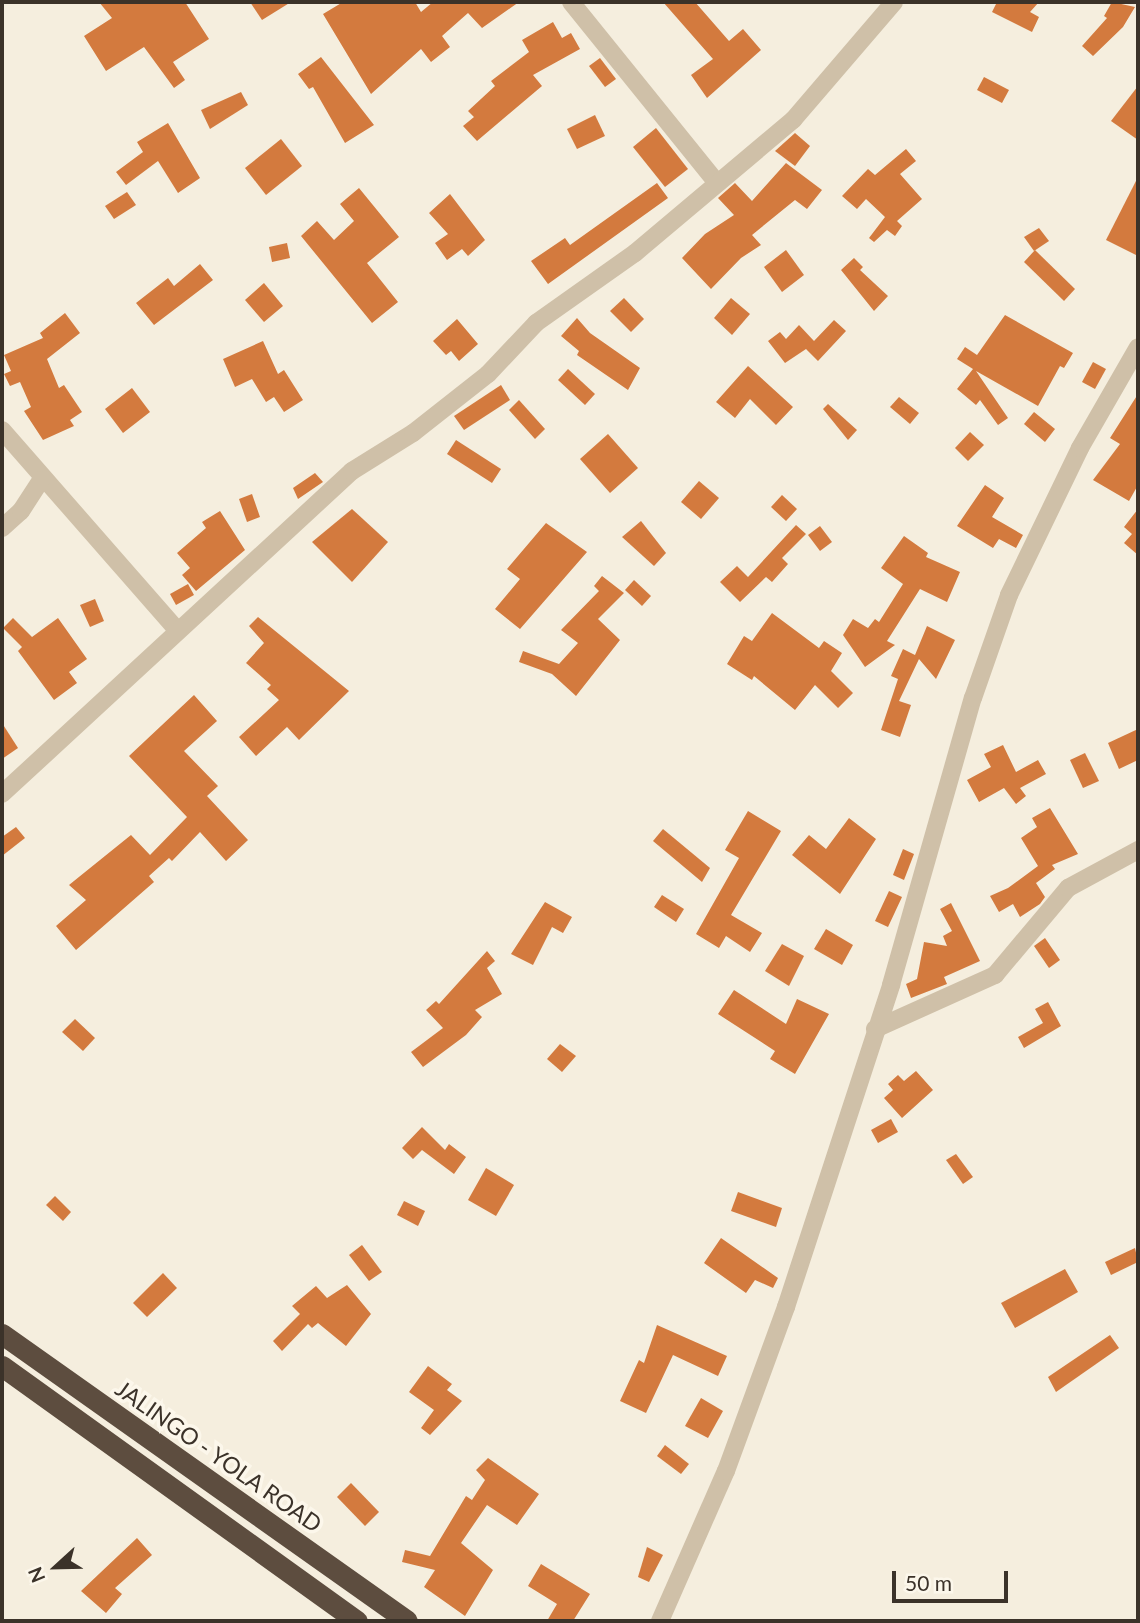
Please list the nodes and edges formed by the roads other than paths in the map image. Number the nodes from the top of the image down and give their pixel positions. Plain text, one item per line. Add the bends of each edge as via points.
1 (571, 2) edge
2 (894, 2) edge
3 (716, 182) junction
4 (1138, 347) edge
5 (2, 430) edge
6 (41, 480) junction
7 (2, 528) edge
8 (178, 631) junction
9 (2, 794) edge
10 (1138, 850) edge
11 (875, 1029) junction
12 (2, 1334) edge
13 (2, 1366) edge
14 (357, 1621) edge
15 (407, 1621) edge
16 (660, 1621) edge

1 - 3 street
2 - 3 street via 793,120
3 - 8 street via 635,253 536,323 488,374 413,433 352,471
4 - 11 street via 1080,448 1009,595 934,822
5 - 6 street
6 - 7 street
6 - 8 street
8 - 9 street
10 - 11 street via 1068,888 995,975
11 - 16 street via 786,1307 726,1471
12 - 15 highway, JALINGO - YOLA ROAD
13 - 14 highway

